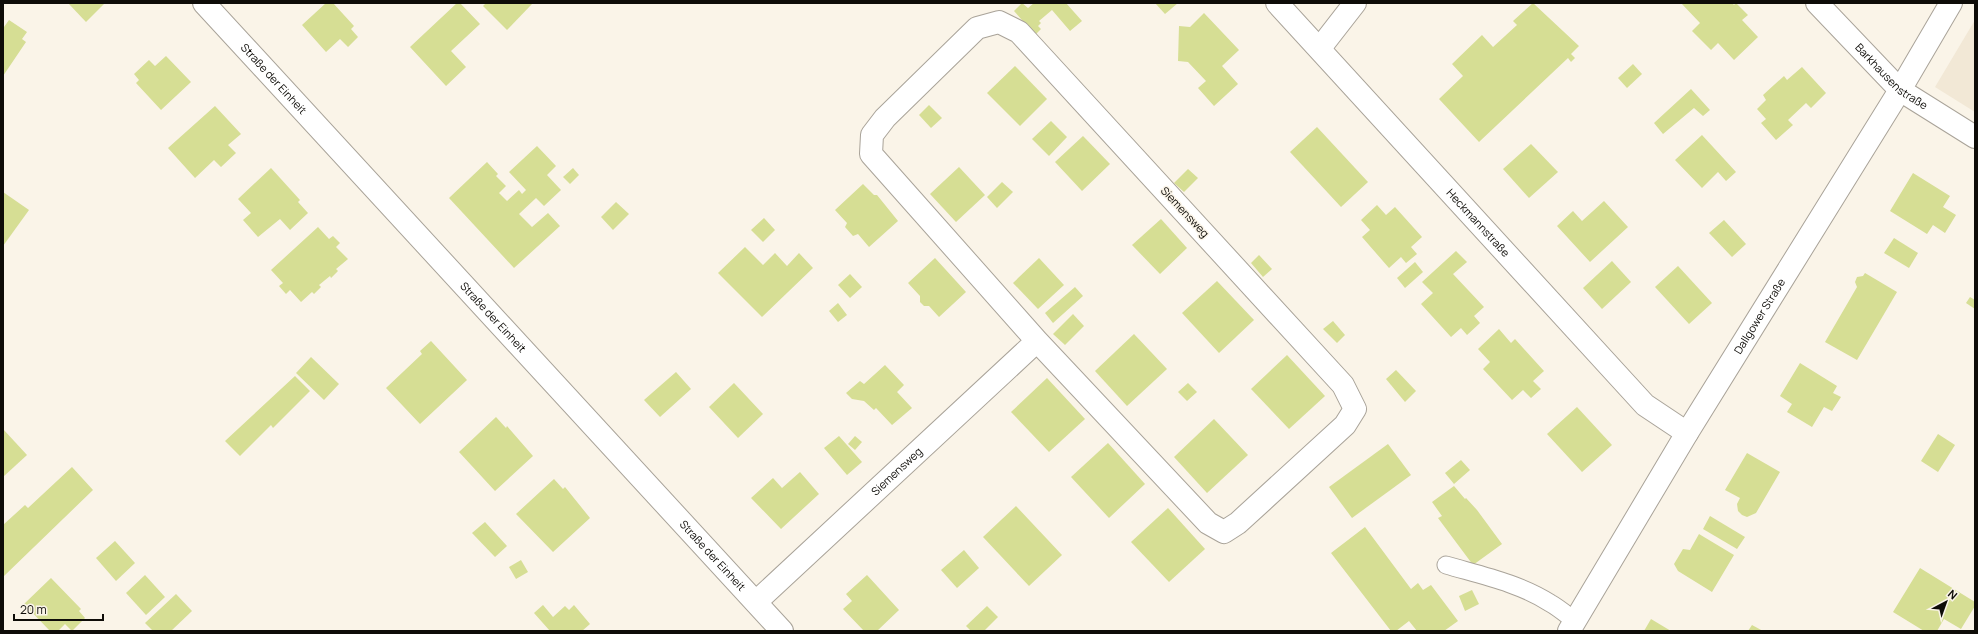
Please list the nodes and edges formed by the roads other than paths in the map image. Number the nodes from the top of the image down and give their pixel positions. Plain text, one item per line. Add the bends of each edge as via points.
1 (204, 3) edge
2 (1277, 3) edge
3 (1354, 3) edge
4 (1817, 3) edge
5 (1951, 3) edge
6 (1320, 48) junction
7 (1900, 90) junction
8 (1975, 137) edge
9 (1037, 341) junction
10 (1687, 433) junction
11 (1446, 565) dead end
12 (756, 602) junction
13 (1572, 626) edge
14 (782, 631) edge

1 - 12 street, Straße der Einheit
2 - 6 street, Heckmannstraße
3 - 6 street
4 - 7 street, Barkhausenstraße
5 - 7 street, Dallgower Straße
6 - 10 street, Heckmannstraße via 1645,405
7 - 8 street, Barkhausenstraße
7 - 10 street, Dallgower Straße
9 - 9 street, Siemensweg via 1208,523 1224,532 1238,523 1345,425 1355,409 1343,385 1019,32 999,22 977,28 885,118 872,135 871,154
9 - 12 street, Siemensweg
10 - 13 street, Dallgower Straße
11 - 13 lane via 1510,584 1537,596 1550,603
12 - 14 street, Straße der Einheit

